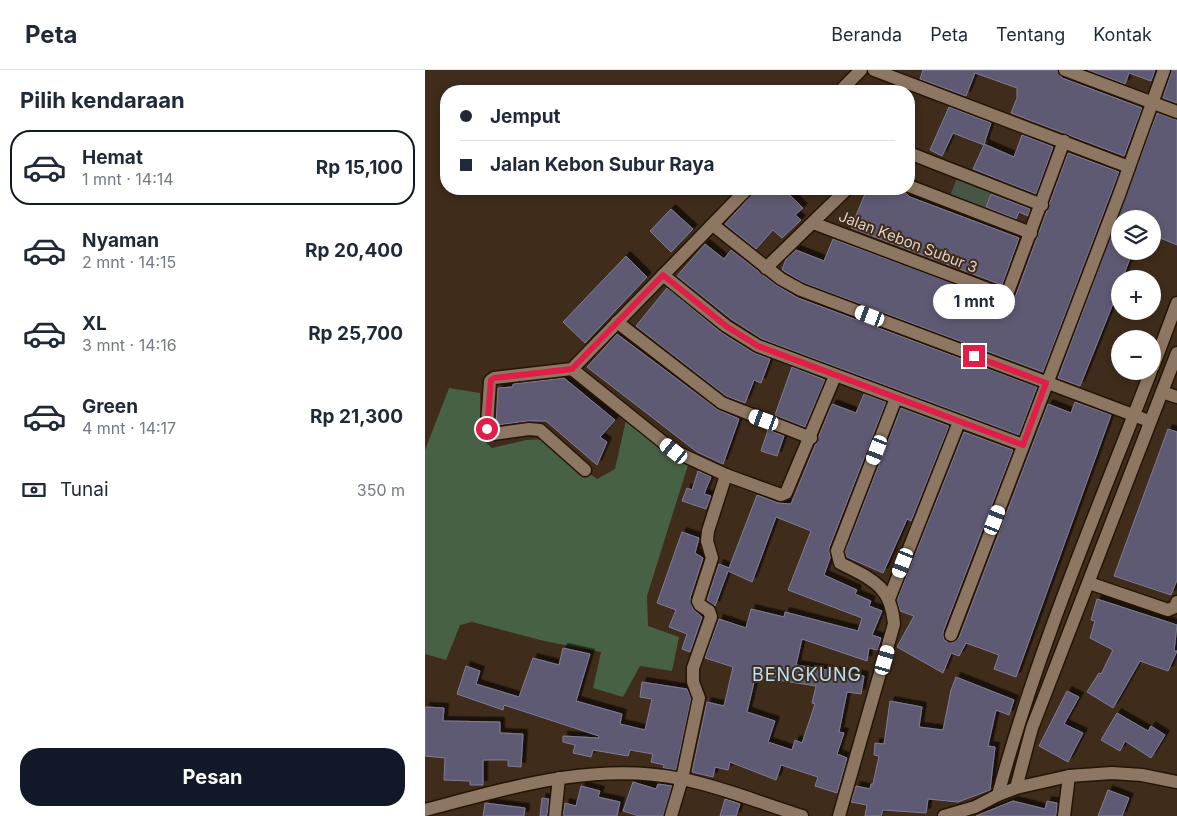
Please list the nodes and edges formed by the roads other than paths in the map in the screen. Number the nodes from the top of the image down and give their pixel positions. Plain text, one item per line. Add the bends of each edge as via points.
1 (861, 70) edge
2 (874, 70) edge
3 (1065, 70) edge
4 (1164, 70) edge
5 (846, 85) edge
6 (914, 85) edge
7 (915, 85) edge
8 (1152, 103) junction
9 (1177, 112) edge
10 (1064, 141) junction
11 (915, 155) edge
12 (1129, 167) junction
13 (915, 188) edge
14 (741, 195) edge
15 (841, 195) edge
16 (1042, 205) junction
17 (813, 222) junction
18 (713, 225) junction
19 (1031, 233) junction
20 (766, 268) junction
21 (663, 275) junction
22 (1177, 303) edge
23 (617, 322) junction
24 (1161, 346) edge
25 (1177, 353) edge
26 (572, 369) junction
27 (835, 376) junction
28 (1148, 380) edge
29 (1046, 383) junction
30 (1162, 392) junction
31 (1177, 397) edge
32 (896, 398) junction
33 (1134, 416) junction
34 (1149, 421) junction
35 (959, 422) junction
36 (811, 438) junction
37 (1023, 445) junction
38 (585, 470) dead end
39 (726, 475) junction
40 (1089, 583) junction
41 (889, 599) junction
42 (1177, 602) edge
43 (951, 635) dead end
44 (1069, 776) junction
45 (559, 778) junction
46 (682, 779) junction
47 (1177, 782) edge
48 (1016, 788) junction
49 (999, 795) junction
50 (425, 810) edge
51 (447, 810) edge
52 (975, 812) edge
53 (555, 816) edge
54 (671, 816) edge
55 (802, 816) edge
56 (839, 816) edge
57 (945, 816) edge
58 (1064, 816) edge

1 - 5 street
2 - 6 street
3 - 8 street
4 - 8 street
7 - 10 street
8 - 9 street
8 - 12 street
10 - 12 street
10 - 16 street, Jalan Kebon Subur 3
11 - 16 street
12 - 29 street
13 - 19 street
14 - 18 street
15 - 17 street
16 - 19 street, Jalan Kebon Subur 3
17 - 19 street, Jalan Kebon Subur 3 via 1002,295 1007,294
17 - 20 street
18 - 20 street
18 - 21 street
20 - 29 street via 801,290
21 - 23 street
21 - 27 street via 745,339
22 - 24 street
23 - 26 street
23 - 36 street via 722,403
25 - 30 street
26 - 38 street via 492,379 489,382 487,429 493,434 540,430
26 - 39 street via 674,451
27 - 32 street
27 - 36 street
28 - 33 street
29 - 33 street
29 - 37 street
30 - 31 street
30 - 34 street
32 - 35 street
32 - 41 street via 837,554 840,563 876,582
33 - 34 street
33 - 49 street via 1040,661
34 - 40 street
35 - 37 street
35 - 41 street
36 - 39 street via 783,495
37 - 43 street
39 - 46 street via 708,531 712,558 699,596 700,605 709,611 711,617 693,668 693,682 699,698
40 - 42 street via 1168,610 1173,609
40 - 48 street via 1033,728
41 - 56 street via 895,624
44 - 47 street via 1112,773
44 - 48 street
44 - 58 street
45 - 46 street via 614,773
45 - 51 street via 525,784
45 - 53 street
46 - 54 street
46 - 55 street
48 - 49 street
49 - 52 street
50 - 51 street
52 - 57 street

